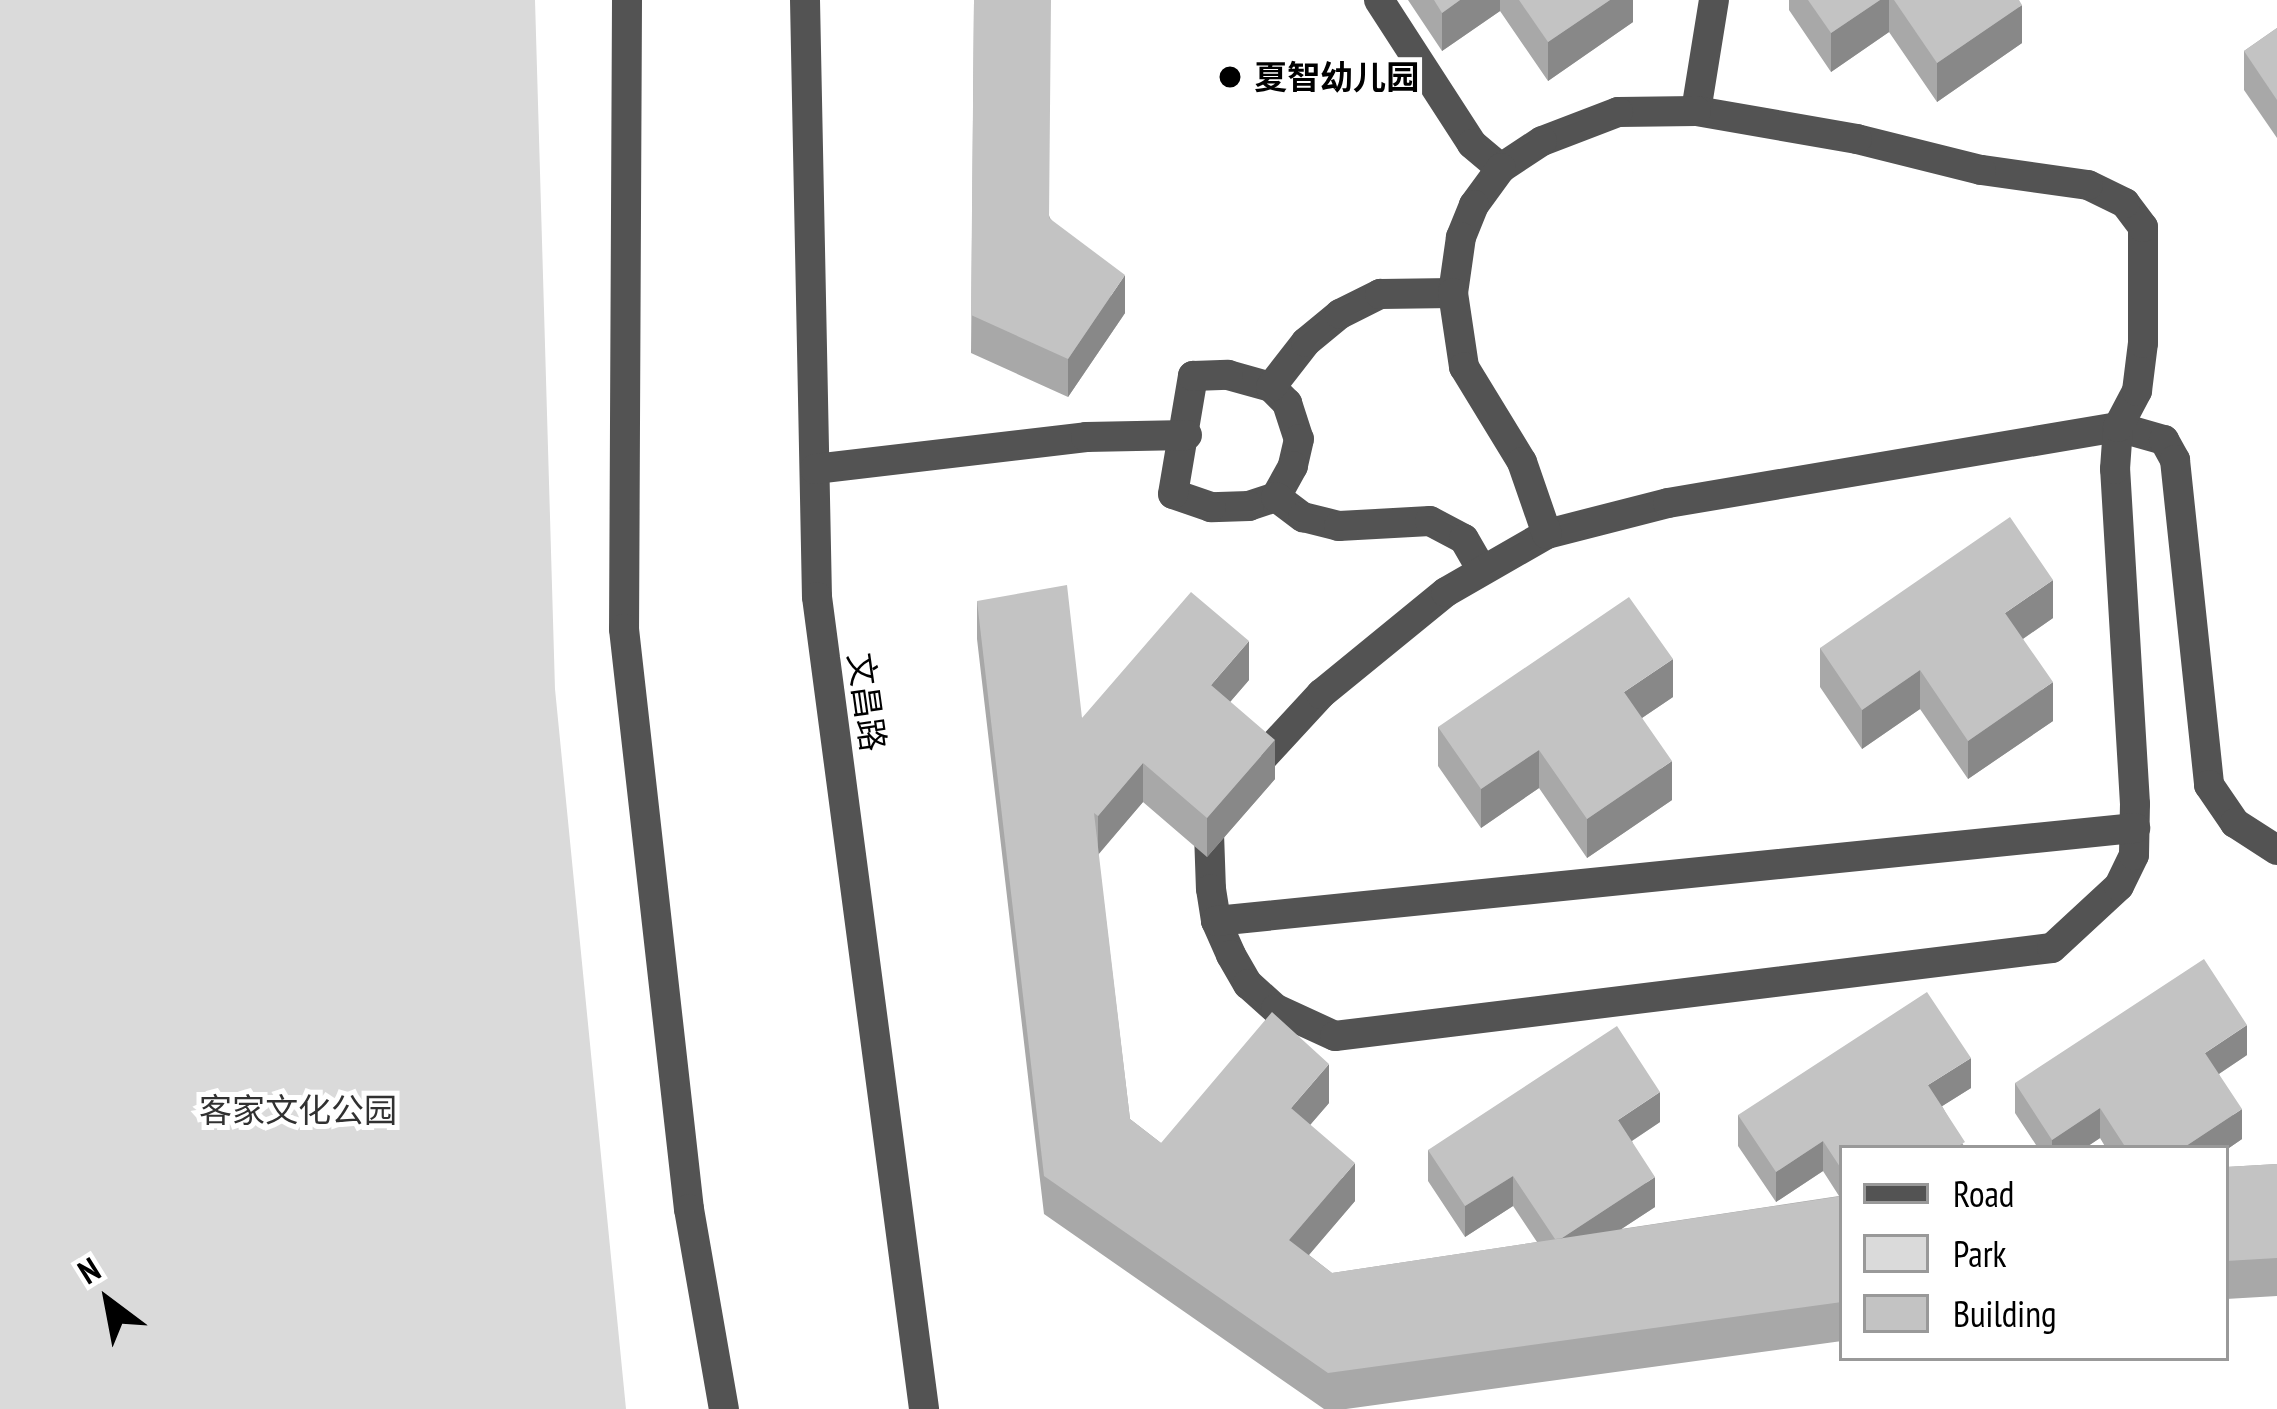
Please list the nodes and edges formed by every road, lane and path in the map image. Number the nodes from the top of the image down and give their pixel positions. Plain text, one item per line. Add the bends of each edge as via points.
1 (627, 0) edge
2 (805, 0) edge
3 (1379, 0) edge
4 (1714, 0) edge
5 (1696, 111) junction
6 (1501, 168) junction
7 (1453, 293) junction
8 (1271, 387) junction
9 (2118, 427) junction
10 (1187, 435) junction
11 (815, 469) junction
12 (1276, 497) junction
13 (1547, 534) junction
14 (1482, 570) junction
15 (2135, 828) junction
16 (2277, 850) edge
17 (1216, 921) junction
18 (724, 1409) edge
19 (924, 1409) edge

1 - 18 street via 624,629 689,1208
2 - 11 street, 文昌路
3 - 6 street via 1472,144
4 - 5 street
5 - 6 street via 1618,112
5 - 9 street via 2088,185 2125,203 2143,227 2143,343 2137,391
6 - 7 street via 1461,237
7 - 8 street via 1380,294 1340,314
7 - 13 street via 1464,367 1522,462
8 - 10 street via 1193,376
8 - 12 street via 1287,403 1299,439
9 - 13 street via 1669,503
9 - 15 street
9 - 16 street via 2164,440 2176,460 2209,785 2235,823
10 - 11 street via 1086,437
10 - 12 street via 1173,494 1211,507
11 - 19 street, 文昌路 via 817,597
12 - 14 street via 1303,517 1339,526 1430,521 1464,539
13 - 14 street
14 - 17 street via 1321,694 1238,784 1209,833
15 - 17 street
15 - 17 street via 2134,855 2119,886 2052,948 1368,1035 1335,1036 1276,1009 1248,984

